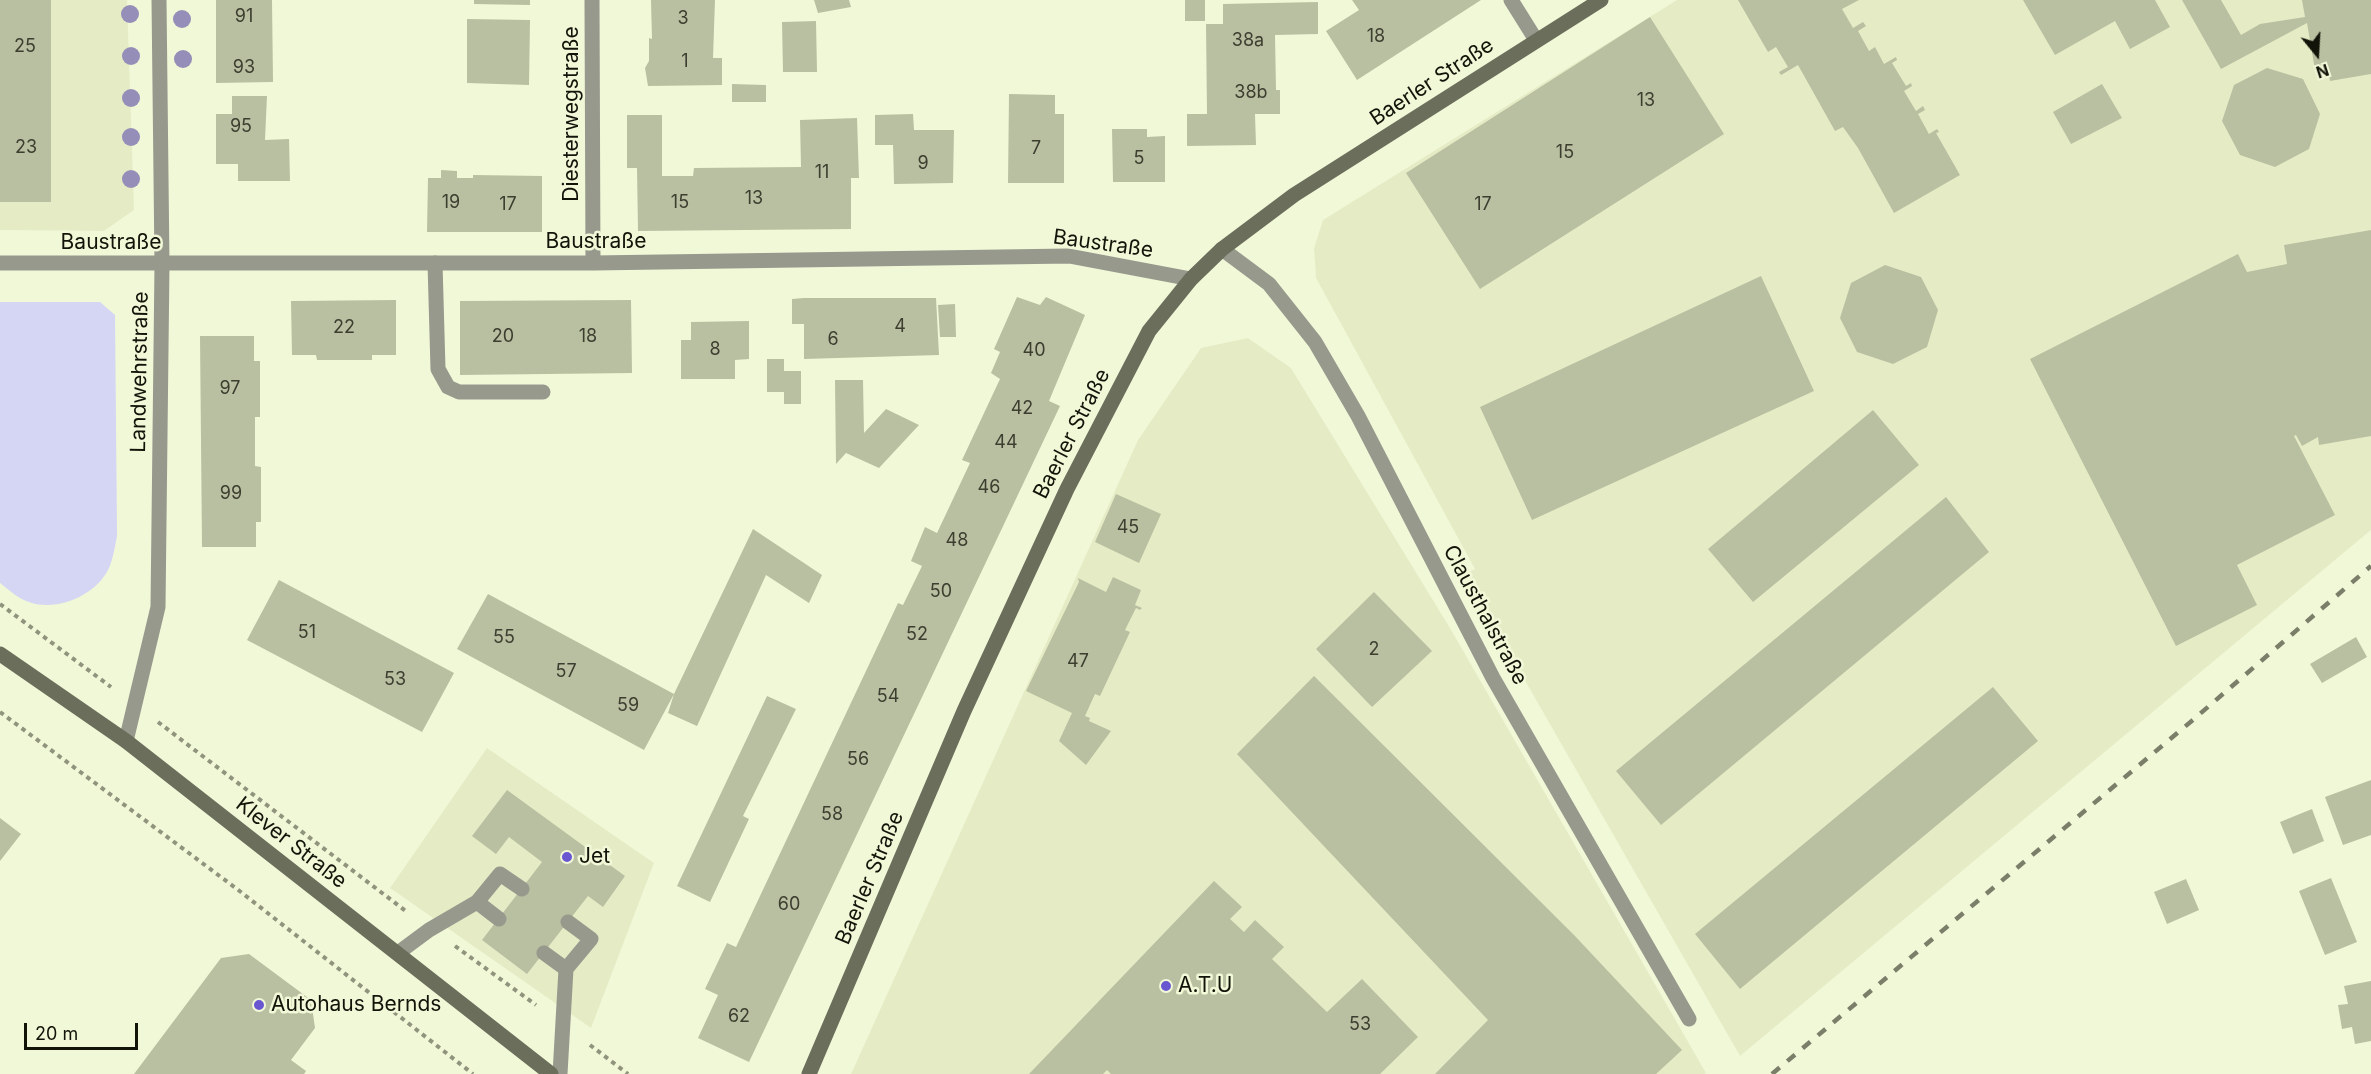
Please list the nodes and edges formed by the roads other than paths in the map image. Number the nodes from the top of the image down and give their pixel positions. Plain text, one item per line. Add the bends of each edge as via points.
1 (159, 0) edge
2 (592, 0) edge
3 (1511, 0) edge
4 (1601, 0) edge
5 (1536, 40) junction
6 (1221, 249) junction
7 (0, 263) edge
8 (435, 263) junction
9 (593, 263) junction
10 (162, 264) junction
11 (1191, 279) junction
12 (543, 392) dead end
13 (0, 654) edge
14 (126, 741) junction
15 (522, 888) dead end
16 (477, 902) junction
17 (498, 919) dead end
18 (568, 922) dead end
19 (398, 953) junction
20 (544, 953) dead end
21 (566, 969) junction
22 (1689, 1019) dead end
23 (551, 1074) edge
24 (560, 1074) edge
25 (809, 1074) edge

1 - 10 street, Landwehrstraße
2 - 9 street, Diesterwegstraße
3 - 5 street
4 - 5 main road, Baerler Straße
5 - 6 main road, Baerler Straße via 1294,195
6 - 11 main road, Baerler Straße
6 - 22 street, Clausthalstraße via 1269,284 1315,342 1358,416 1493,678
7 - 10 street, Baustraße
8 - 9 street, Baustraße
8 - 10 street, Baustraße
8 - 12 street via 441,379 459,392
9 - 11 street, Baustraße via 1069,256
10 - 14 street, Landwehrstraße via 158,607
11 - 25 main road, Baerler Straße via 1149,331 1066,489 964,711
13 - 14 main road, Klever Straße
14 - 19 main road, Klever Straße
15 - 16 street via 500,873
16 - 17 street
16 - 19 street
18 - 21 street via 591,939
19 - 23 main road, Klever Straße
20 - 21 street
21 - 24 street

